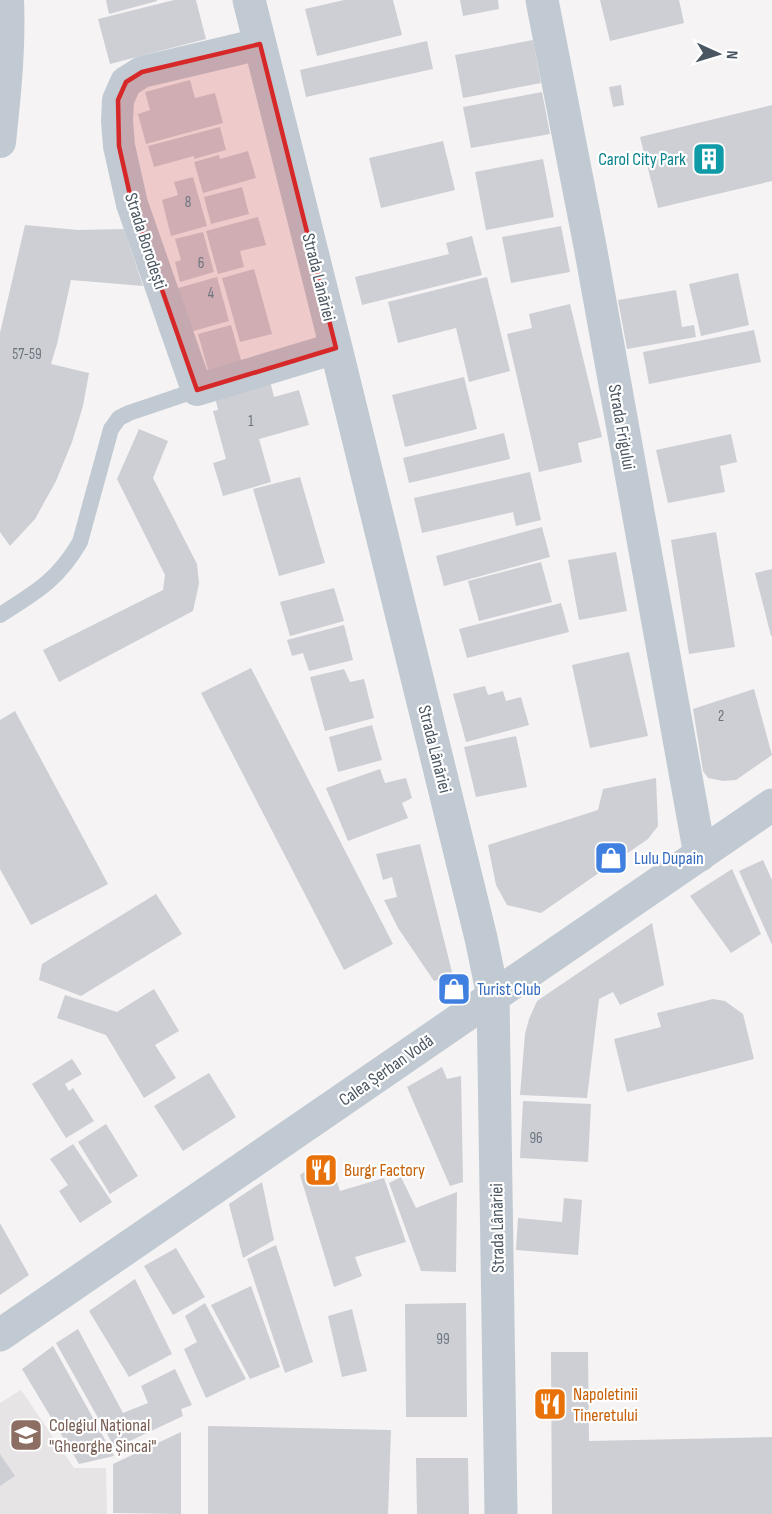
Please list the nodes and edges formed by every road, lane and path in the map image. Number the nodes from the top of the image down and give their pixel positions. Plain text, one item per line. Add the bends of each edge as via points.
1 (8, 0) edge
2 (249, 0) edge
3 (542, 0) edge
4 (260, 44) junction
5 (0, 142) edge
6 (336, 348) junction
7 (197, 390) junction
8 (0, 615) edge
9 (772, 805) edge
10 (700, 855) junction
11 (493, 996) junction
12 (0, 1335) edge
13 (501, 1514) edge

1 - 5 street via 6,94
2 - 4 street, Strada Lânăriei
3 - 10 street, Strada Frigului
4 - 6 street, Strada Lânăriei
4 - 7 street, Strada Borodești via 142,72 126,82 118,100 119,146 132,204
6 - 7 street
6 - 11 street, Strada Lânăriei
7 - 8 lane via 119,418 111,429 80,542 44,587
9 - 10 street, Calea Șerban Vodă
10 - 11 street, Calea Șerban Vodă
11 - 12 street, Calea Șerban Vodă
11 - 13 street, Strada Lânăriei

